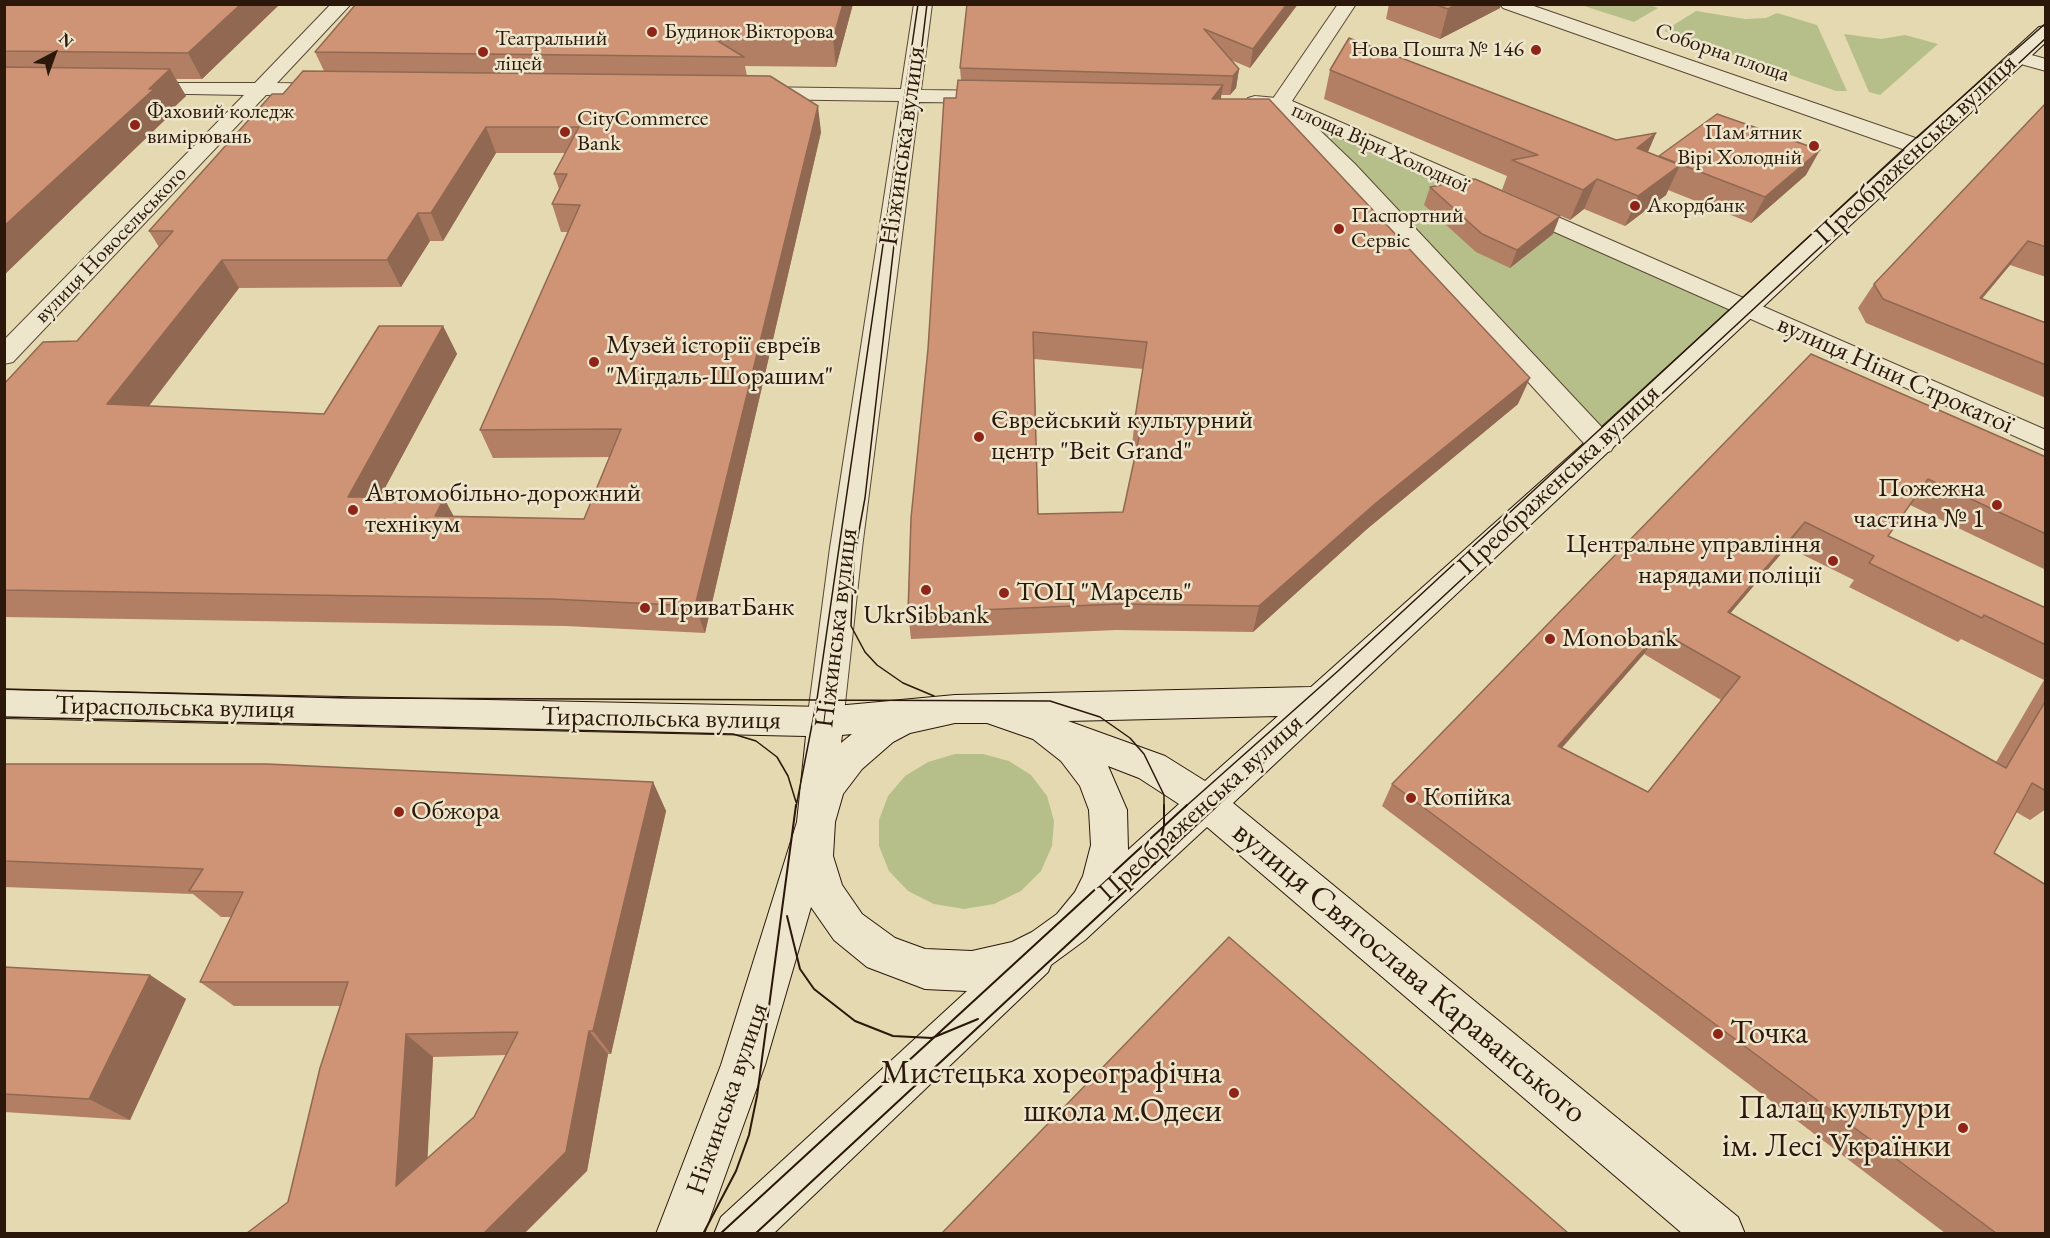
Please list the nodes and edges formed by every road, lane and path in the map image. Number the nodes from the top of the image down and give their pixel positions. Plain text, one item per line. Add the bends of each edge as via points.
1 (342, 4) edge
2 (923, 4) edge
3 (1347, 4) edge
4 (1509, 4) edge
5 (2046, 31) edge
6 (2017, 57) junction
7 (2046, 65) edge
8 (120, 87) edge
9 (260, 89) junction
10 (353, 90) edge
11 (729, 93) edge
12 (911, 95) junction
13 (1022, 97) edge
14 (1233, 102) edge
15 (1280, 103) junction
16 (1919, 147) junction
17 (1744, 310) junction
18 (4, 356) edge
19 (2046, 441) edge
20 (1601, 444) junction
21 (1317, 701) junction
22 (4, 704) edge
23 (955, 709) junction
24 (825, 722) junction
25 (1047, 729) junction
26 (1207, 804) junction
27 (816, 822) junction
28 (1058, 937) junction
29 (680, 1233) edge
30 (738, 1233) edge
31 (1721, 1233) edge

1 - 9 street, вулиця Новосельського
2 - 12 street, Ніжинська вулиця
3 - 15 street
4 - 16 street, Соборна площа
5 - 6 street, Преображенська вулиця
6 - 7 street
6 - 16 street, Преображенська вулиця
8 - 9 street
9 - 10 street
9 - 18 street, вулиця Новосельського
11 - 12 street
12 - 13 street
12 - 24 street, Ніжинська вулиця
14 - 15 street
15 - 17 street, площа Віри Холодної
15 - 20 street, площа Віри Холодної via 1347,169
16 - 17 street, Преображенська вулиця
17 - 19 street, вулиця Ніни Строкатої
17 - 20 street, Преображенська вулиця
20 - 21 street, Преображенська вулиця
21 - 23 street, Тираспольська вулиця
21 - 26 street, Преображенська вулиця
22 - 24 street, Тираспольська вулиця
23 - 24 street, Тираспольська вулиця
23 - 25 street via 987,709
23 - 27 street via 897,723 867,742 834,775
24 - 27 street, Ніжинська вулиця
25 - 26 street, вулиця Святослава Караванського via 1152,767
25 - 28 street via 1074,750 1095,778 1108,810 1110,845 1102,880 1089,905
26 - 28 street, Преображенська вулиця
26 - 31 street, вулиця Святослава Караванського
27 - 28 street via 814,856 824,893 848,927 882,953 925,969 972,971 1017,961
27 - 29 street, Ніжинська вулиця via 743,1065
28 - 30 street, Преображенська вулиця

